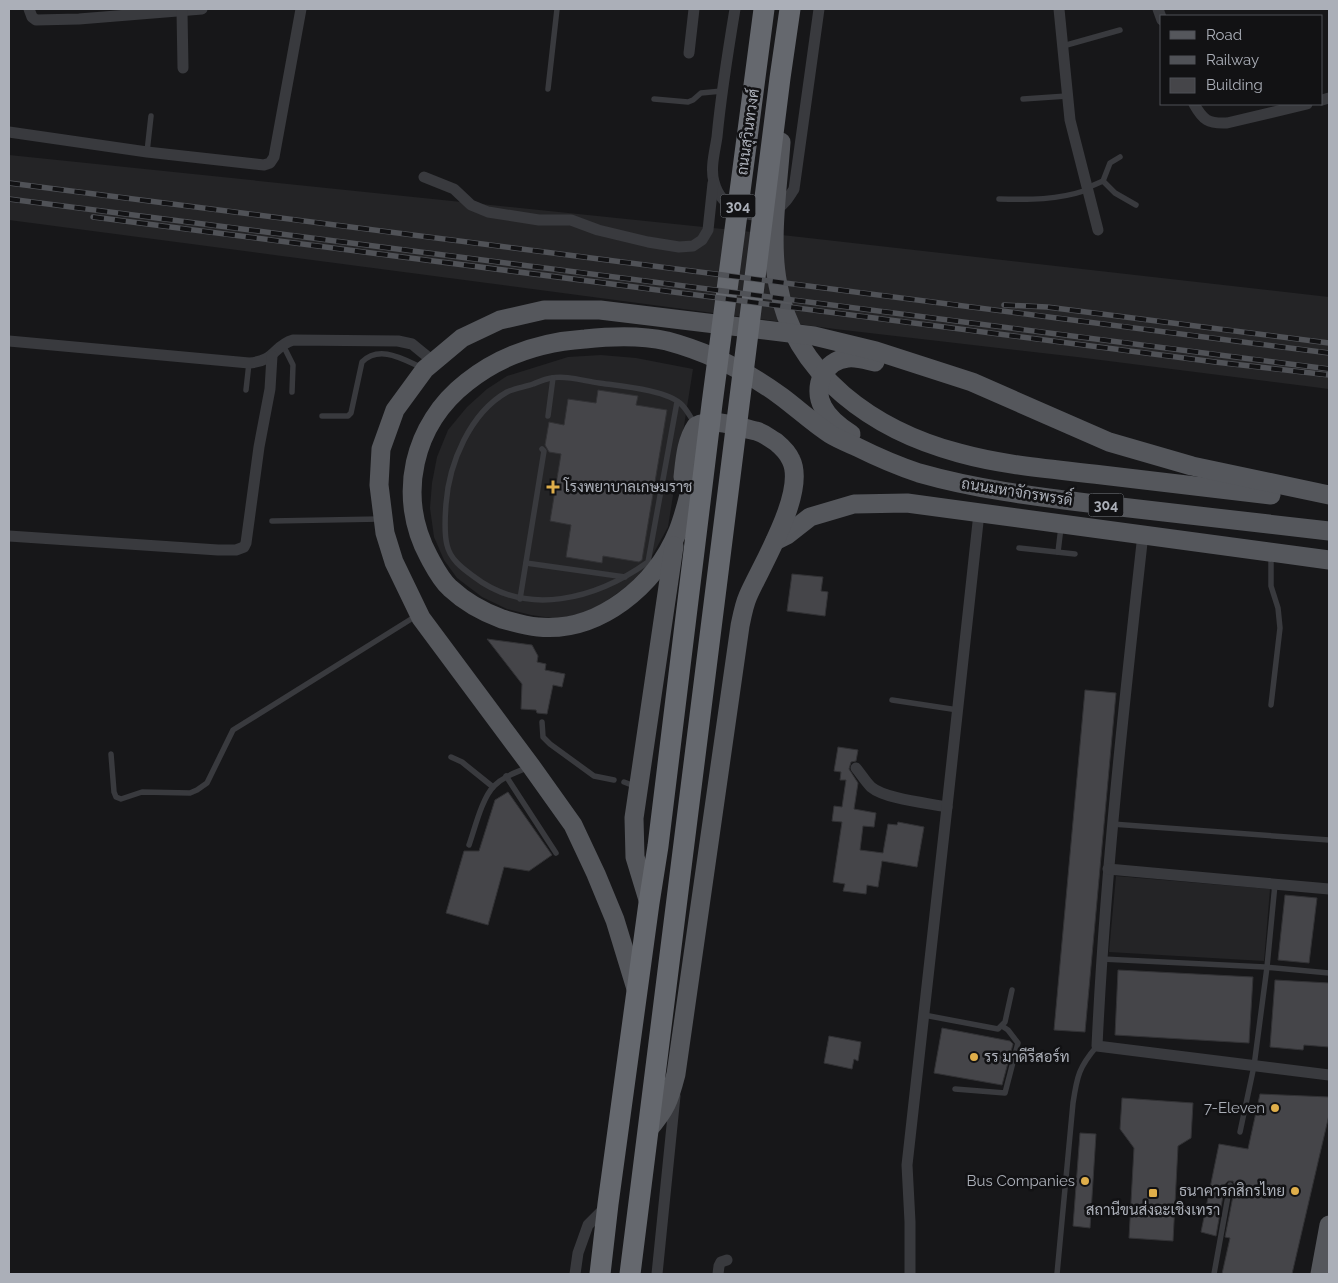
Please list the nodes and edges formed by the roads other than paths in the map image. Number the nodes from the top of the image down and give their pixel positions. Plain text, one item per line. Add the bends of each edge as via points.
1 (29, 9) edge
2 (202, 9) edge
3 (301, 9) edge
4 (557, 9) edge
5 (694, 9) edge
6 (734, 9) edge
7 (764, 9) edge
8 (790, 9) edge
9 (819, 9) edge
10 (1058, 9) edge
11 (182, 11) junction
12 (119, 13) edge
13 (1120, 30) dead end
14 (1063, 46) junction
15 (689, 53) dead end
16 (183, 68) dead end
17 (780, 78) junction
18 (548, 89) dead end
19 (722, 91) junction
20 (1067, 96) junction
21 (654, 99) dead end
22 (1023, 99) dead end
23 (1195, 105) edge
24 (1303, 105) edge
25 (152, 116) dead end
26 (9, 132) edge
27 (147, 152) junction
28 (1120, 157) dead end
29 (424, 177) dead end
30 (714, 181) junction
31 (1103, 181) junction
32 (1087, 189) junction
33 (998, 200) dead end
34 (1136, 205) dead end
35 (1098, 230) dead end
36 (9, 341) edge
37 (283, 345) junction
38 (272, 356) junction
39 (249, 362) junction
40 (429, 366) junction
41 (553, 378) junction
42 (972, 382) junction
43 (246, 390) dead end
44 (292, 392) dead end
45 (677, 402) junction
46 (712, 404) junction
47 (322, 416) dead end
48 (548, 416) dead end
49 (696, 426) junction
50 (542, 449) dead end
51 (886, 461) junction
52 (1329, 495) edge
53 (1329, 502) edge
54 (978, 512) junction
55 (383, 519) junction
56 (272, 521) dead end
57 (1061, 524) junction
58 (1329, 532) edge
59 (1143, 534) junction
60 (9, 536) edge
61 (775, 541) junction
62 (1019, 548) dead end
63 (1058, 552) junction
64 (1271, 553) junction
65 (1075, 554) dead end
66 (1329, 560) edge
67 (526, 562) junction
68 (625, 577) junction
69 (520, 599) junction
70 (419, 614) junction
71 (892, 700) dead end
72 (1271, 705) dead end
73 (958, 710) junction
74 (542, 722) dead end
75 (111, 754) dead end
76 (451, 757) dead end
77 (531, 766) junction
78 (856, 768) dead end
79 (506, 776) junction
80 (614, 780) dead end
81 (493, 787) junction
82 (947, 807) junction
83 (1111, 824) junction
84 (1329, 840) edge
85 (469, 845) dead end
86 (556, 853) dead end
87 (1108, 869) junction
88 (1275, 884) junction
89 (1329, 889) edge
90 (649, 903) junction
91 (1101, 959) junction
92 (1267, 967) junction
93 (1329, 973) edge
94 (1012, 990) dead end
95 (637, 994) junction
96 (924, 1015) junction
97 (1002, 1026) junction
98 (1097, 1046) junction
99 (1254, 1066) junction
100 (676, 1074) junction
101 (1329, 1075) edge
102 (955, 1090) dead end
103 (648, 1130) junction
104 (1240, 1132) dead end
105 (1230, 1185) dead end
106 (608, 1204) junction
107 (1329, 1225) edge
108 (727, 1260) dead end
109 (574, 1274) edge
110 (600, 1274) edge
111 (630, 1274) edge
112 (657, 1274) edge
113 (718, 1274) edge
114 (910, 1274) edge
115 (1057, 1274) edge
116 (1214, 1274) edge
117 (1320, 1274) edge

1 - 12 street via 36,20
2 - 11 street
3 - 27 street via 274,156 270,163 264,165
4 - 18 lane
5 - 15 street
6 - 19 street
7 - 46 highway, ถนนสุวินทวงศ์ / 304
8 - 17 highway, ถนนสุวินทวงศ์
9 - 30 street via 797,176 791,195 777,209 752,215 727,205 718,194
10 - 14 street
11 - 12 street
11 - 16 street
13 - 14 lane
14 - 20 street
17 - 53 main road via 783,108 774,257 778,287 785,312 812,363 828,382 870,415 928,444 998,462
17 - 103 highway, ถนนสุวินทวงศ์
19 - 21 lane via 701,93 688,102
19 - 30 street
20 - 22 lane
20 - 32 street
23 - 24 street via 1203,118 1214,124
25 - 27 lane
26 - 27 street
28 - 31 lane via 1110,163
29 - 30 street via 454,189 471,205 488,212 539,220 571,220 598,230 679,247 693,246 708,230
31 - 32 lane
31 - 34 lane via 1115,193
32 - 33 lane via 1063,198
32 - 35 street
36 - 39 street
37 - 38 street
37 - 40 street via 293,340 398,341 419,348
37 - 44 lane via 292,365
38 - 39 street
38 - 60 street via 270,388 244,547 218,550
39 - 43 lane
40 - 42 main road via 462,338 500,320 544,310 600,310 814,336 876,351
40 - 47 lane via 384,354 367,357 362,362 351,413 348,416
40 - 55 main road via 395,410 381,449 379,485
41 - 45 lane via 644,390
41 - 48 lane
41 - 69 lane via 508,392 487,408 465,436 448,487 446,545 452,559 480,582
42 - 51 main road via 857,358 846,358 827,368 818,388 823,408 834,422
42 - 52 main road via 1109,442 1192,466
45 - 49 lane via 682,404
45 - 68 lane via 648,562
46 - 51 main road via 678,532 649,578 608,612 564,626 540,628 505,620 467,602 447,586 424,547 417,530 412,480 422,439 431,420 445,401 480,373 509,355 536,346 571,340 632,337 665,340 740,370 830,434
46 - 90 highway, ถนนสุวินทวงศ์
49 - 61 main road via 714,422 763,433 782,446 792,460 792,491
49 - 90 main road via 686,454 631,785 635,857
50 - 67 lane
51 - 58 main road, ถนนมหาจักรพรรดิ์ / 304 via 920,473 1020,495
54 - 57 main road
54 - 61 main road via 907,503 854,504 810,517
54 - 73 street
55 - 56 lane
55 - 70 main road via 394,562
57 - 59 main road
57 - 63 lane
59 - 64 main road
59 - 83 street
61 - 100 main road via 746,598 740,626
62 - 63 lane
63 - 65 lane
64 - 66 main road
64 - 72 lane via 1271,586 1280,628
67 - 68 lane
67 - 69 lane
68 - 69 lane via 592,592 560,600
70 - 75 lane via 233,730 207,783 197,790 190,793 142,792 116,797
70 - 77 main road
71 - 73 lane
73 - 82 street
74 - 80 lane via 543,737 550,744 594,776
76 - 81 lane
77 - 79 lane
77 - 95 main road via 573,826 596,874 615,920
78 - 82 street via 879,792
79 - 81 lane
79 - 86 lane
81 - 85 lane
82 - 96 street
83 - 84 lane
83 - 87 street
87 - 88 street
87 - 91 street
88 - 89 street
88 - 92 lane
90 - 95 highway, ถนนสุวินทวงศ์
91 - 92 lane
91 - 98 street
92 - 93 lane
92 - 99 lane
94 - 97 lane
95 - 106 highway, ถนนสุวินทวงศ์
96 - 97 lane via 993,1029
96 - 114 street via 907,1165
97 - 102 lane via 1018,1042 1005,1093
98 - 99 street
98 - 115 lane via 1077,1076
99 - 101 street
99 - 104 lane
100 - 103 main road via 668,1102
100 - 112 street
103 - 111 highway, ถนนสุวินทวงศ์
105 - 116 lane
106 - 109 street via 588,1225
106 - 110 highway, ถนนสุวินทวงศ์
107 - 117 main road
108 - 113 street via 721,1262

